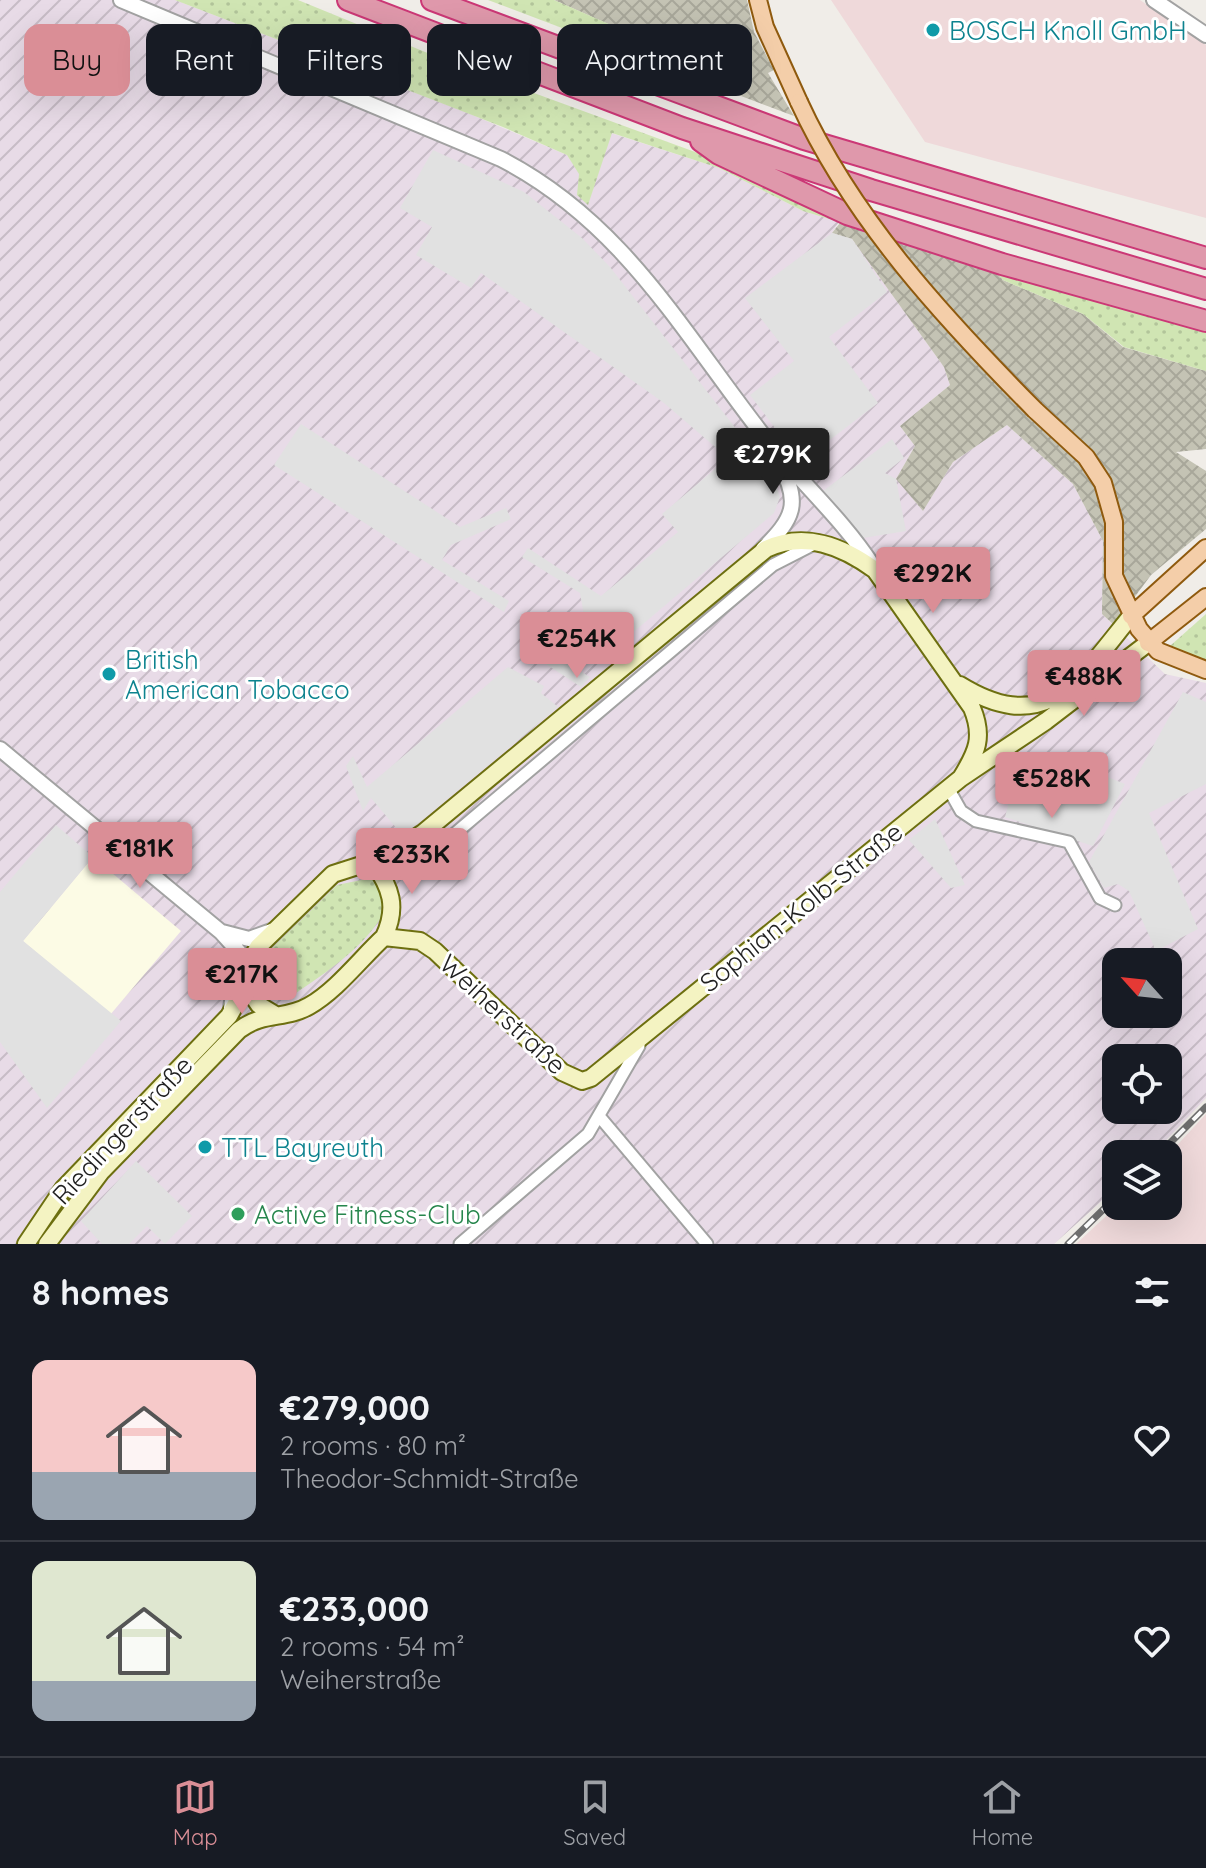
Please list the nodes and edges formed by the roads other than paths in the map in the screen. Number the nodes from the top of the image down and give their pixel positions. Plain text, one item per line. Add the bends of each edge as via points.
1 (121, 0) edge
2 (348, 0) edge
3 (432, 0) edge
4 (758, 0) edge
5 (1154, 0) edge
6 (1206, 35) edge
7 (682, 128) junction
8 (1206, 258) edge
9 (1206, 289) edge
10 (1206, 321) edge
11 (763, 435) junction
12 (819, 542) junction
13 (1206, 548) edge
14 (755, 556) junction
15 (875, 570) junction
16 (1206, 597) edge
17 (1131, 616) junction
18 (1148, 643) junction
19 (1206, 670) edge
20 (959, 685) junction
21 (0, 749) edge
22 (955, 783) junction
23 (423, 833) junction
24 (373, 862) junction
25 (1115, 905) dead end
26 (274, 930) junction
27 (221, 932) junction
28 (384, 937) junction
29 (246, 978) junction
30 (274, 1014) junction
31 (229, 1016) junction
32 (654, 1026) junction
33 (150, 1098) junction
34 (599, 1116) junction
35 (138, 1134) junction
36 (26, 1244) edge
37 (47, 1244) edge
38 (460, 1244) edge
39 (707, 1244) edge

1 - 11 street via 538,178 602,228 628,257
2 - 7 highway
3 - 8 highway via 804,139
4 - 17 main road, bridge via 799,102 848,187 905,268 956,328 1086,457 1103,483 1114,522 1114,576
5 - 6 street
7 - 9 highway
7 - 10 highway via 719,154 847,214
11 - 14 street via 788,478 793,503 784,527
11 - 15 street
12 - 14 main road, Riedingerstraße via 790,542
12 - 15 main road, Riedingerstraße
12 - 23 street, Riedingerstraße via 773,565 452,836
13 - 17 main road
14 - 23 main road, Riedingerstraße
15 - 20 main road
16 - 18 main road
17 - 18 main road
17 - 20 main road via 1084,675 1051,699 1032,706 1001,706
18 - 19 main road via 1173,660
18 - 22 main road, Sophian-Kolb-Straße
20 - 22 main road via 980,737
21 - 27 street
22 - 25 street via 961,811 976,821 1069,842 1100,898
22 - 32 main road, Sophian-Kolb-Straße
23 - 24 main road, Riedingerstraße
24 - 26 main road, Riedingerstraße via 333,874
24 - 28 main road via 393,898
26 - 27 street via 249,939
26 - 29 main road, Riedingerstraße via 258,947
27 - 29 street via 239,952
27 - 31 street via 236,974
28 - 30 main road, Riedingerstraße via 311,1005
28 - 32 main road, Weiherstraße via 420,941 435,951 562,1072 582,1081
29 - 30 main road via 259,1005
29 - 31 main road, Riedingerstraße
30 - 35 main road, Riedingerstraße via 253,1019 239,1030
31 - 33 main road, Riedingerstraße
32 - 34 street
33 - 35 main road
33 - 36 main road, Riedingerstraße via 63,1189
34 - 38 street via 579,1143
34 - 39 street
35 - 37 main road, Riedingerstraße via 101,1172

